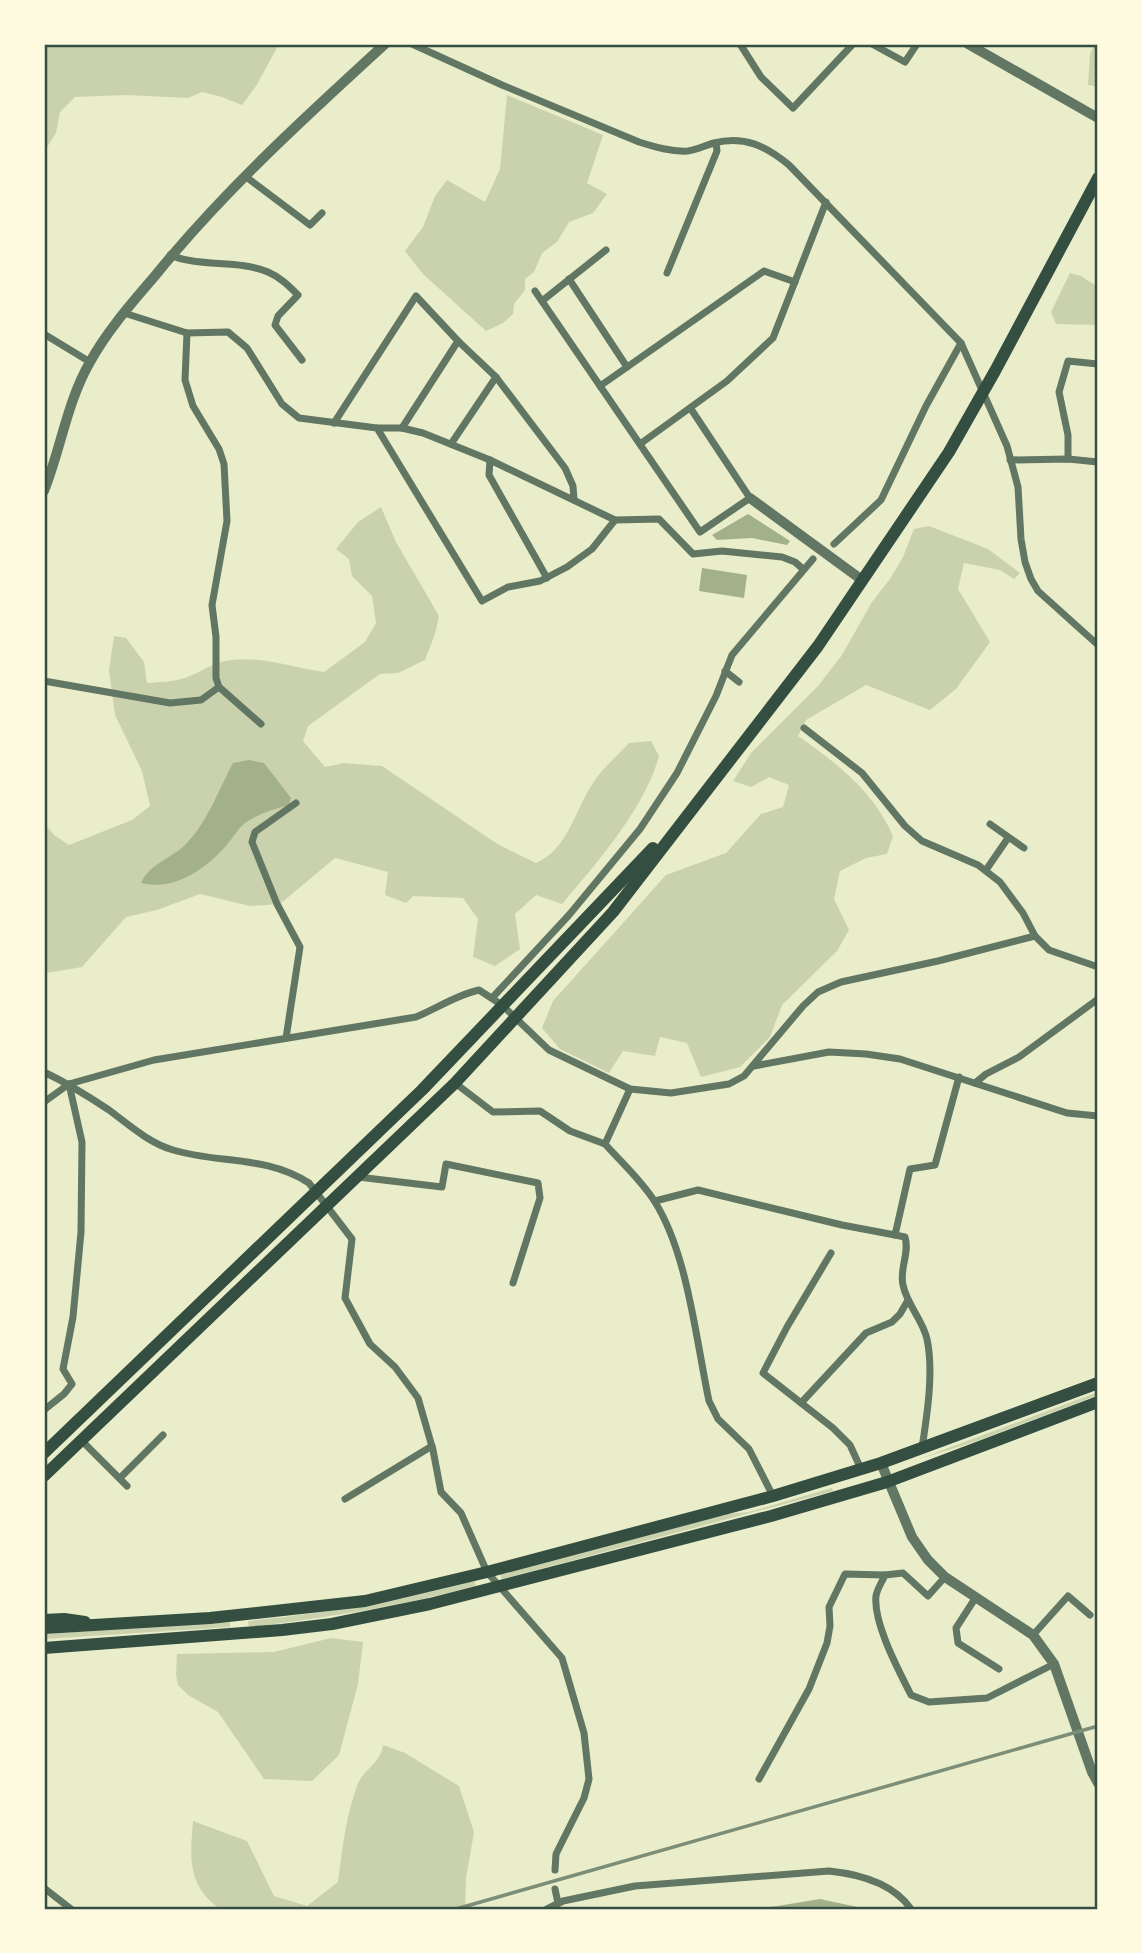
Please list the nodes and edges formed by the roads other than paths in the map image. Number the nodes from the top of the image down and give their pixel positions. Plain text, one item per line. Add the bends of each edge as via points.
1 (385, 44) edge
2 (412, 44) edge
3 (740, 44) edge
4 (853, 44) edge
5 (872, 44) edge
6 (917, 44) edge
7 (968, 44) edge
8 (1098, 118) edge
9 (716, 143) junction
10 (245, 176) junction
11 (1098, 178) edge
12 (827, 202) junction
13 (322, 213) dead end
14 (606, 250) dead end
15 (170, 255) junction
16 (667, 273) dead end
17 (569, 279) junction
18 (795, 282) junction
19 (535, 291) dead end
20 (542, 301) junction
21 (124, 313) junction
22 (187, 333) junction
23 (44, 334) edge
24 (458, 341) junction
25 (961, 343) junction
26 (302, 359) dead end
27 (90, 362) junction
28 (1098, 364) edge
29 (628, 367) junction
30 (496, 377) junction
31 (600, 386) junction
32 (691, 409) junction
33 (334, 423) junction
34 (377, 428) junction
35 (402, 428) junction
36 (640, 443) junction
37 (451, 444) junction
38 (1068, 459) junction
39 (490, 460) junction
40 (1010, 460) junction
41 (1098, 462) edge
42 (44, 491) edge
43 (750, 498) junction
44 (574, 500) junction
45 (615, 520) junction
46 (834, 544) dead end
47 (813, 559) dead end
48 (803, 569) junction
49 (547, 578) junction
50 (862, 580) junction
51 (1098, 645) edge
52 (725, 671) junction
53 (44, 681) edge
54 (739, 682) dead end
55 (219, 687) junction
56 (261, 724) dead end
57 (804, 728) dead end
58 (296, 803) dead end
59 (686, 816) junction
60 (990, 824) dead end
61 (1008, 838) junction
62 (1024, 848) dead end
63 (986, 870) junction
64 (1035, 936) junction
65 (1098, 967) edge
66 (1098, 999) edge
67 (497, 1001) junction
68 (516, 1018) junction
69 (286, 1038) junction
70 (753, 1066) junction
71 (44, 1072) edge
72 (958, 1077) junction
73 (455, 1083) junction
74 (975, 1083) junction
75 (69, 1084) junction
76 (630, 1089) junction
77 (44, 1102) edge
78 (1098, 1116) edge
79 (605, 1144) junction
80 (357, 1177) junction
81 (317, 1192) junction
82 (655, 1201) junction
83 (327, 1205) junction
84 (895, 1235) junction
85 (831, 1253) dead end
86 (513, 1283) dead end
87 (908, 1300) junction
88 (1098, 1383) edge
89 (1098, 1402) edge
90 (801, 1403) junction
91 (44, 1410) edge
92 (163, 1435) dead end
93 (82, 1441) junction
94 (432, 1446) junction
95 (922, 1448) junction
96 (44, 1453) edge
97 (881, 1463) junction
98 (861, 1469) junction
99 (44, 1476) edge
100 (120, 1478) junction
101 (887, 1482) junction
102 (127, 1486) dead end
103 (773, 1496) junction
104 (345, 1499) dead end
105 (486, 1572) junction
106 (886, 1575) junction
107 (945, 1577) junction
108 (500, 1586) junction
109 (976, 1597) junction
110 (1090, 1615) dead end
111 (44, 1620) edge
112 (103, 1625) junction
113 (44, 1628) edge
114 (1033, 1635) junction
115 (44, 1648) edge
116 (1054, 1664) junction
117 (999, 1669) dead end
118 (760, 1779) dead end
119 (1098, 1783) edge
120 (555, 1870) dead end
121 (44, 1888) edge
122 (555, 1889) dead end
123 (558, 1903) junction
124 (71, 1909) edge
125 (547, 1909) edge
126 (911, 1909) edge

1 - 10 street
2 - 9 street via 657,148 688,151
3 - 4 street via 761,77 793,108
5 - 6 street via 905,62
7 - 8 street
9 - 12 street via 744,140 759,145 778,156
9 - 16 street via 717,151
10 - 13 street via 310,225
10 - 15 street
11 - 50 main road via 949,452
12 - 18 street
12 - 25 street
14 - 17 street
15 - 21 street
15 - 26 street via 192,262 244,266 280,278 298,295 275,325
17 - 20 street
17 - 29 street
18 - 29 street via 764,271
18 - 32 street via 773,338
19 - 20 street
20 - 31 street
21 - 22 street
21 - 27 street
22 - 33 street via 228,332 247,348 289,411 299,418
22 - 55 street via 185,380 193,407 224,464 227,521 212,604
23 - 27 street
24 - 30 street
24 - 33 street via 416,296
24 - 35 street
25 - 40 street
25 - 46 street via 881,500
27 - 42 street via 69,409
28 - 38 street via 1068,361 1059,392
29 - 31 street
30 - 37 street
30 - 44 street via 565,468
31 - 36 street
32 - 36 street
32 - 43 street
33 - 34 street
34 - 35 street
34 - 49 street via 482,601 508,587
35 - 37 street
36 - 43 street via 700,532
37 - 39 street
38 - 40 street
38 - 41 street
39 - 44 street
39 - 49 street via 489,475
40 - 51 street via 1031,579 1038,591
43 - 50 street
44 - 45 street
45 - 48 street via 659,519 693,554 722,551 782,557
45 - 49 street via 592,549
47 - 48 street
48 - 52 street via 732,655
50 - 59 main road via 784,693
52 - 54 street
52 - 67 street via 677,773 639,829
53 - 55 street via 170,703 201,700
55 - 56 street
57 - 63 street via 862,773 922,841
58 - 69 street via 255,832 252,842 300,947
59 - 67 main road
59 - 68 main road via 613,912
60 - 61 street
61 - 62 street
61 - 63 street
63 - 64 street via 1014,899
64 - 65 street via 1049,950
64 - 70 street via 841,982 818,992
66 - 74 street
67 - 68 street
67 - 69 street via 479,990 416,1017
67 - 81 main road via 422,1090
68 - 73 main road
68 - 76 street via 549,1050
69 - 75 street via 154,1060
70 - 72 street via 829,1052 901,1059
70 - 76 street via 729,1084 671,1093
71 - 75 street
72 - 74 street
72 - 84 street via 935,1165 910,1170
73 - 79 street via 493,1112 540,1111
73 - 80 main road
74 - 78 street via 1068,1113
75 - 77 street
75 - 81 street via 160,1144 284,1169
75 - 91 street via 82,1142 81,1232 63,1369 72,1384
76 - 79 street
79 - 82 street
80 - 83 main road
80 - 86 street via 442,1188 446,1164 538,1183 540,1198
81 - 83 street
81 - 96 main road
82 - 84 street via 698,1190
82 - 103 street via 682,1268 709,1401 718,1419 749,1449
83 - 93 main road
83 - 94 street via 352,1239 345,1298 370,1344 418,1398
84 - 87 street via 905,1237 908,1244 902,1282
85 - 90 street via 762,1373
87 - 90 street via 892,1322 866,1333
87 - 95 street via 927,1340 929,1384
88 - 95 main road
89 - 101 main road
90 - 98 street via 850,1446
92 - 100 street
93 - 99 main road
93 - 100 street
94 - 104 street
94 - 105 street via 441,1492 461,1513
95 - 97 main road
97 - 98 main road
97 - 101 street
98 - 103 main road
100 - 102 street
101 - 107 street via 919,1550
101 - 108 main road
103 - 105 main road
105 - 108 street
105 - 112 main road via 330,1606
106 - 107 street via 903,1573 928,1596
106 - 116 street via 876,1594 878,1615 911,1695 929,1702 987,1698
106 - 118 street via 845,1574 829,1607 827,1643 809,1689
107 - 109 street
108 - 115 main road via 332,1624
108 - 120 street via 562,1658 584,1733 589,1779 556,1854
109 - 114 street
109 - 117 street via 956,1628 958,1643
110 - 114 street via 1068,1596
111 - 112 main road
112 - 113 main road
114 - 116 street
116 - 119 street
121 - 124 street
122 - 123 street
123 - 125 street
123 - 126 street via 635,1886 829,1871 874,1881

